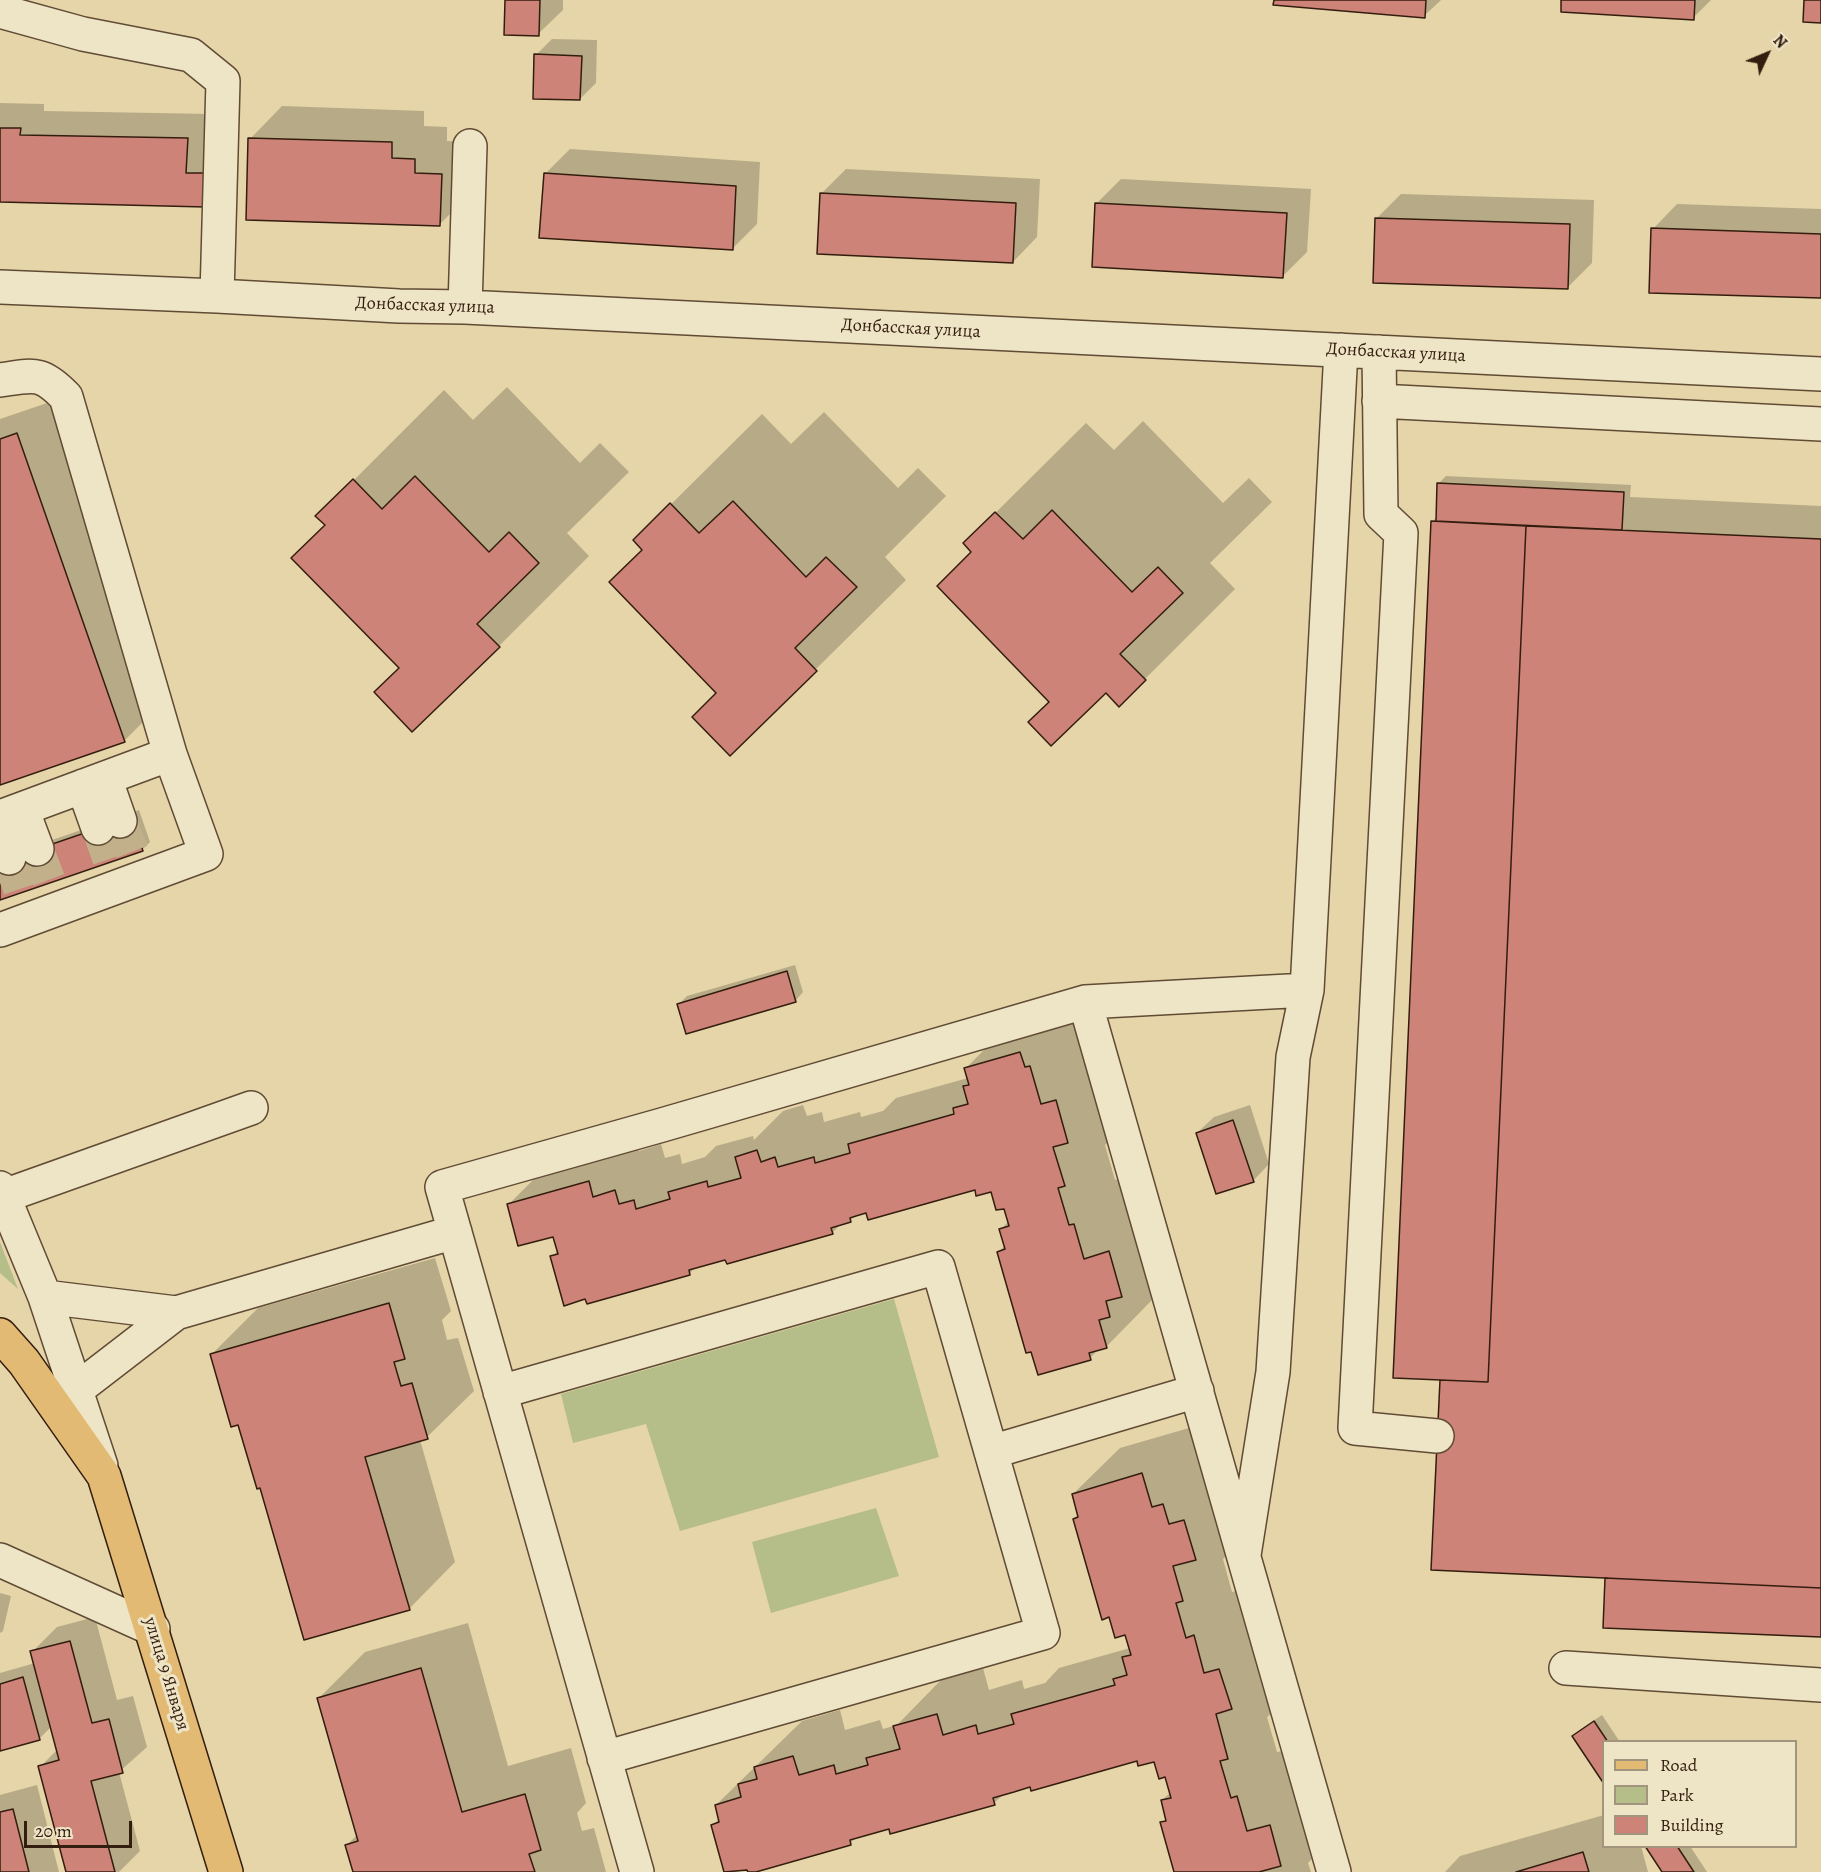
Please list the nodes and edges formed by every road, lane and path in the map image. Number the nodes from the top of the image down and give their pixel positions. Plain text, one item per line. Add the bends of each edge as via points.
1 (0, 8) edge
2 (470, 146) dead end
3 (0, 287) edge
4 (217, 296) junction
5 (465, 307) junction
6 (1341, 350) junction
7 (1379, 352) junction
8 (1821, 374) edge
9 (0, 380) edge
10 (1379, 401) junction
11 (1821, 424) edge
12 (170, 754) junction
13 (83, 786) junction
14 (11, 813) edge
15 (15, 847) tunnel mouth
16 (24, 910) edge
17 (1307, 990) junction
18 (1085, 1002) junction
19 (251, 1108) dead end
20 (2, 1192) edge
21 (455, 1232) junction
22 (45, 1297) junction
23 (176, 1313) junction
24 (0, 1335) edge
25 (76, 1390) junction
26 (1197, 1391) junction
27 (500, 1392) junction
28 (1437, 1436) dead end
29 (991, 1452) junction
30 (104, 1476) junction
31 (1244, 1555) junction
32 (0, 1560) edge
33 (153, 1629) junction
34 (1566, 1668) dead end
35 (1821, 1685) edge
36 (604, 1758) junction
37 (224, 1872) edge
38 (637, 1872) edge
39 (1334, 1872) edge

1 - 4 street via 83,34 191,55 224,81
2 - 5 street
3 - 4 street, Донбасская улица
4 - 5 street, Донбасская улица
5 - 6 street, Донбасская улица
6 - 7 street, Донбасская улица
6 - 17 street
7 - 8 street, Донбасская улица
7 - 10 street
9 - 12 street via 35,375 52,382 66,397
10 - 11 street
10 - 28 street via 1381,514 1401,533 1355,1428
12 - 13 street
12 - 16 street via 207,854 116,874
13 - 13 street via 99,828
13 - 14 street
14 - 15 street
17 - 18 street
17 - 31 street via 1293,1057 1273,1372
18 - 21 street via 442,1187
18 - 26 street
19 - 20 street
20 - 22 street, улица 9 Января
21 - 23 street
21 - 27 street
22 - 23 street
22 - 25 street, улица 9 Января
23 - 25 street
24 - 30 main road, улица 9 Января via 24,1362
25 - 30 street, улица 9 Января
26 - 29 street
26 - 31 street
27 - 29 street via 938,1267
27 - 36 street
29 - 36 street via 1043,1633
30 - 33 main road, улица 9 Января
31 - 39 street
32 - 33 street
33 - 37 main road, улица 9 Января
34 - 35 street
36 - 38 street

